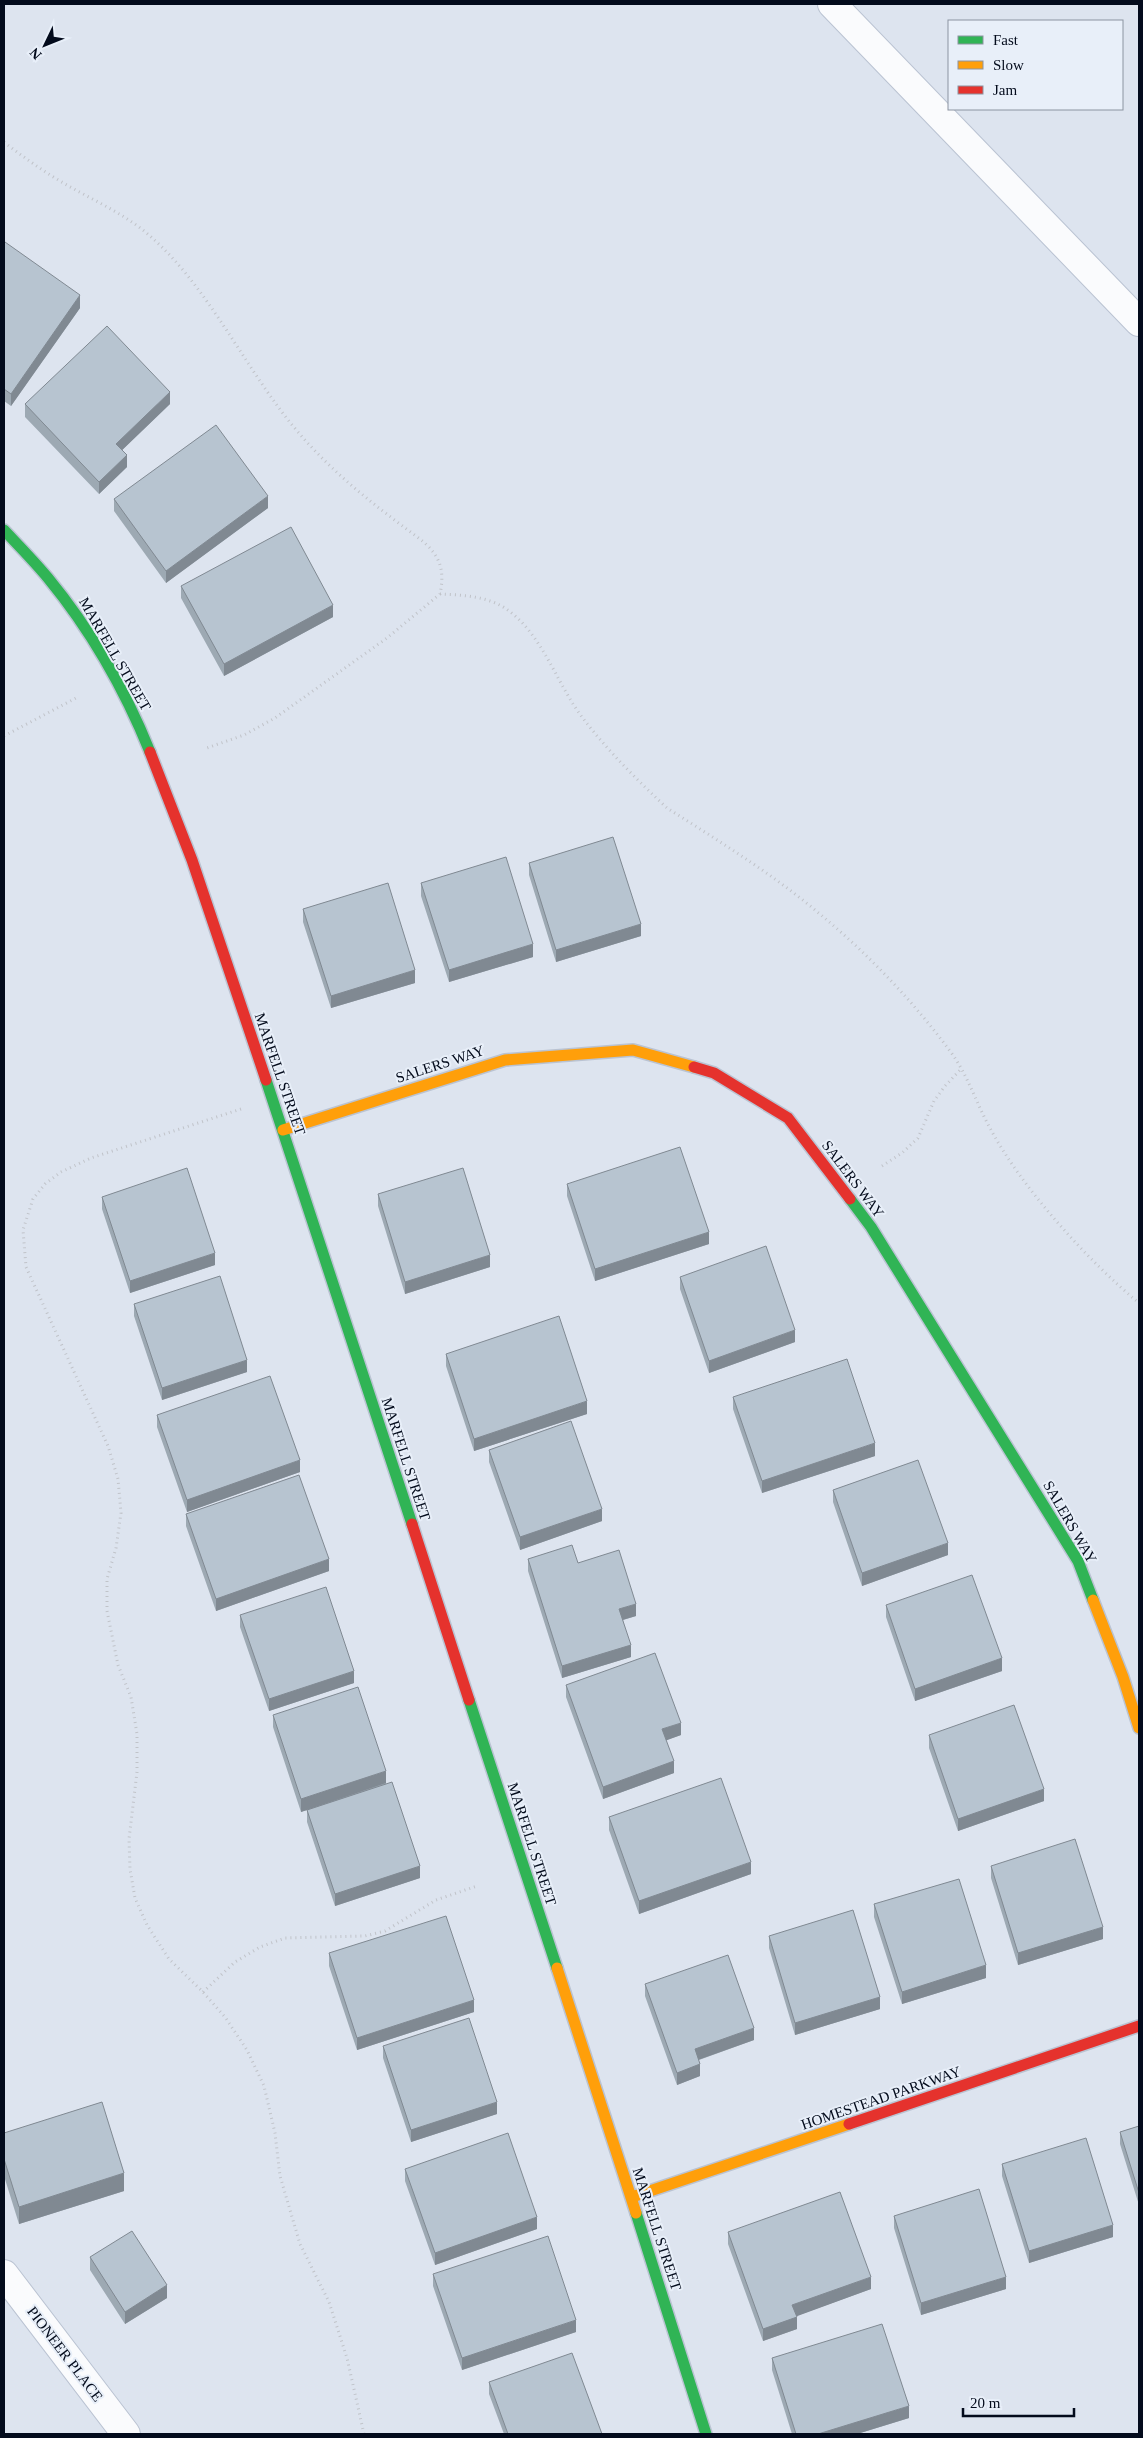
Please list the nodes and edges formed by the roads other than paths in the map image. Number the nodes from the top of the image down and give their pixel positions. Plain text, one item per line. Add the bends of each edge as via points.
1 (832, 4) edge
2 (1139, 322) edge
3 (4, 530) edge
4 (283, 1130) junction
5 (1139, 1728) edge
6 (1139, 2026) edge
7 (632, 2197) junction
8 (4, 2274) edge
9 (126, 2434) edge
10 (706, 2434) edge

1 - 2 street
3 - 4 street, MARFELL STREET via 77,614 130,704 174,810
4 - 5 street, SALERS WAY via 505,1060 634,1050 714,1073 788,1118 871,1227 1078,1561
4 - 7 street, MARFELL STREET
6 - 7 street, HOMESTEAD PARKWAY
7 - 10 street, MARFELL STREET
8 - 9 street, PIONEER PLACE

